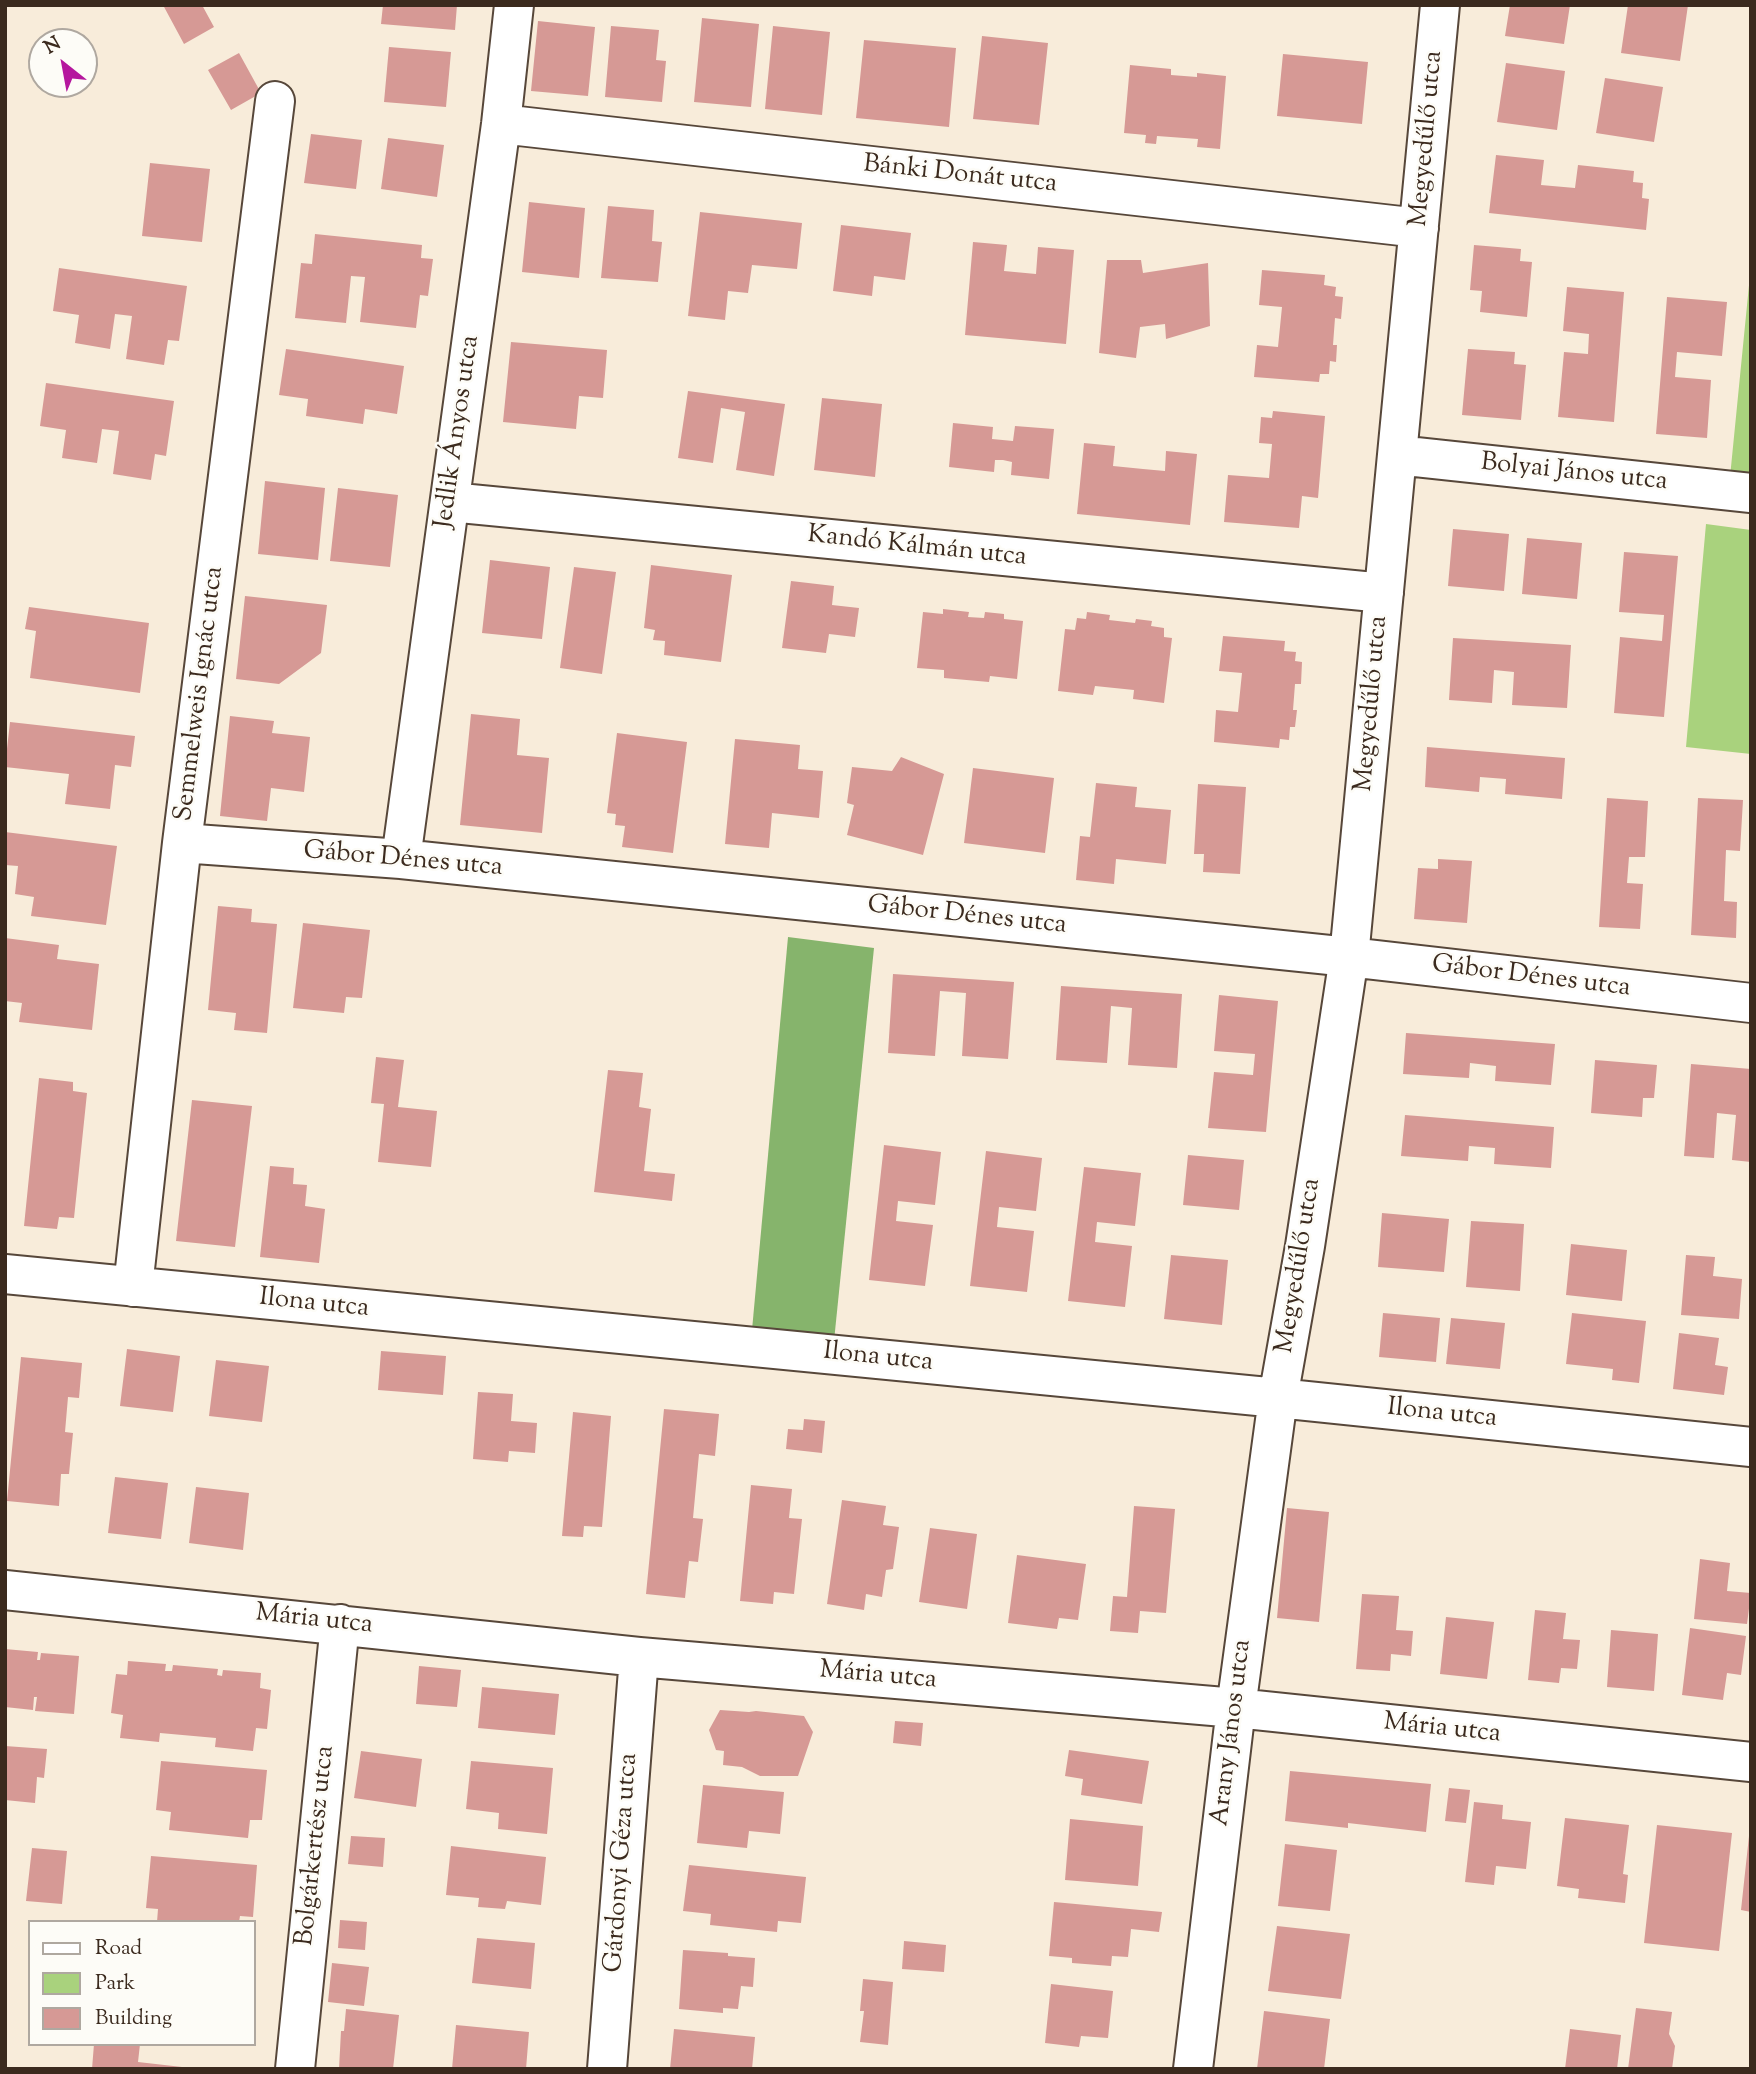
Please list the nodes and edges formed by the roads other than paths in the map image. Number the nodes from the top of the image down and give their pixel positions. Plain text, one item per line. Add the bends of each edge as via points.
1 (514, 5) edge
2 (1440, 5) edge
3 (275, 101) dead end
4 (500, 124) junction
5 (1419, 228) junction
6 (1397, 454) junction
7 (1751, 493) edge
8 (450, 502) junction
9 (1384, 593) junction
10 (182, 844) junction
11 (401, 859) junction
12 (1349, 957) junction
13 (1751, 1003) edge
14 (5, 1274) edge
15 (133, 1287) junction
16 (1278, 1398) junction
17 (1751, 1447) edge
18 (5, 1590) edge
19 (340, 1624) junction
20 (639, 1657) junction
21 (1236, 1708) junction
22 (1751, 1762) edge
23 (295, 2069) edge
24 (607, 2069) edge
25 (1193, 2069) edge

1 - 4 street, Jedlik Ányos utca
2 - 5 street, Megyedűlő utca
3 - 10 street, Semmelweis Ignác utca
4 - 5 street, Bánki Donát utca
4 - 8 street, Jedlik Ányos utca
5 - 6 street, Megyedűlő utca
6 - 7 street, Bolyai János utca
6 - 9 street, Megyedűlő utca
8 - 9 street, Kandó Kálmán utca
8 - 11 street, Jedlik Ányos utca
9 - 12 street, Megyedűlő utca
10 - 11 street, Gábor Dénes utca
10 - 15 street, Semmelweis Ignác utca
11 - 12 street, Gábor Dénes utca
12 - 13 street, Gábor Dénes utca
12 - 16 street, Megyedűlő utca
14 - 15 street, Ilona utca
15 - 16 street, Ilona utca
16 - 17 street, Ilona utca
16 - 21 street, Arany János utca
18 - 19 street, Mária utca
19 - 20 street, Mária utca
19 - 23 street, Bolgárkertész utca
20 - 21 street, Mária utca
20 - 24 street, Gárdonyi Géza utca
21 - 22 street, Mária utca
21 - 25 street, Arany János utca

